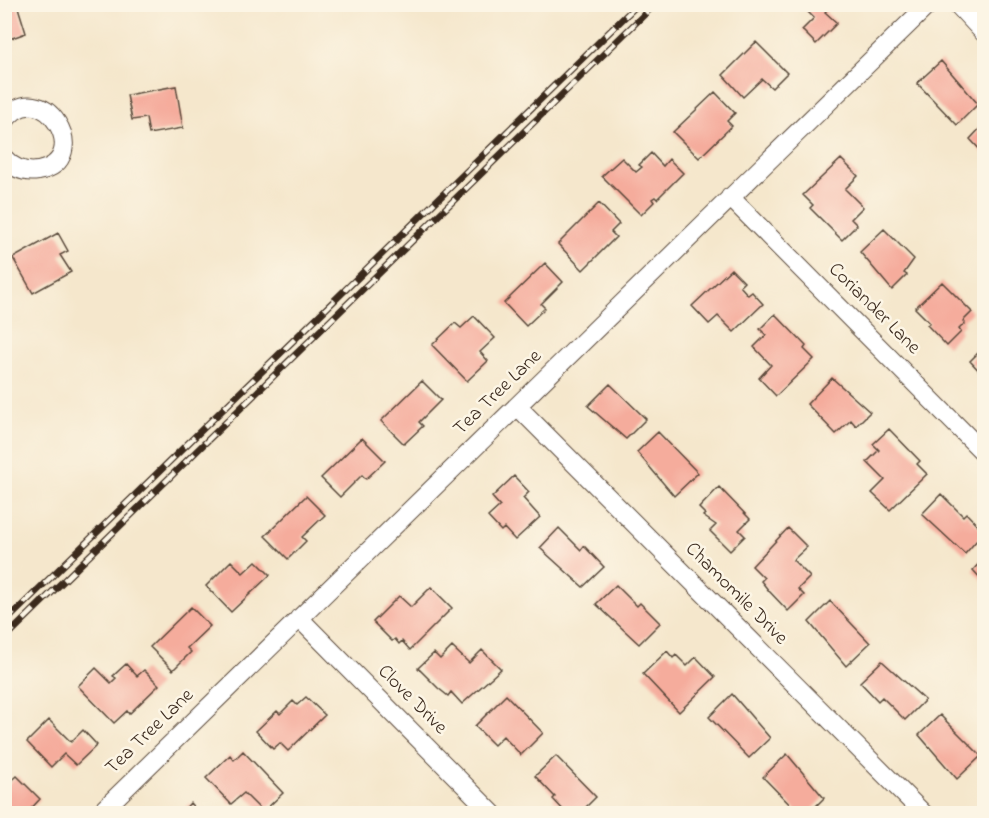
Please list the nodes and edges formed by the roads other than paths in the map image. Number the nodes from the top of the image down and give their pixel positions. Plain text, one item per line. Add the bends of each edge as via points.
1 (929, 4) edge
2 (957, 4) edge
3 (984, 33) edge
4 (4, 122) edge
5 (4, 158) edge
6 (730, 197) junction
7 (517, 406) junction
8 (984, 453) edge
9 (299, 618) junction
10 (99, 813) edge
11 (493, 813) edge
12 (924, 813) edge

1 - 6 street, Tea Tree Lane
2 - 3 street
4 - 5 street via 18,110 39,108 56,118 64,138 58,158 41,171 20,170
6 - 7 street, Tea Tree Lane
6 - 8 street, Coriander Lane
7 - 9 street, Tea Tree Lane
7 - 12 street, Chamomile Drive
9 - 10 street, Tea Tree Lane
9 - 11 street, Clove Drive

